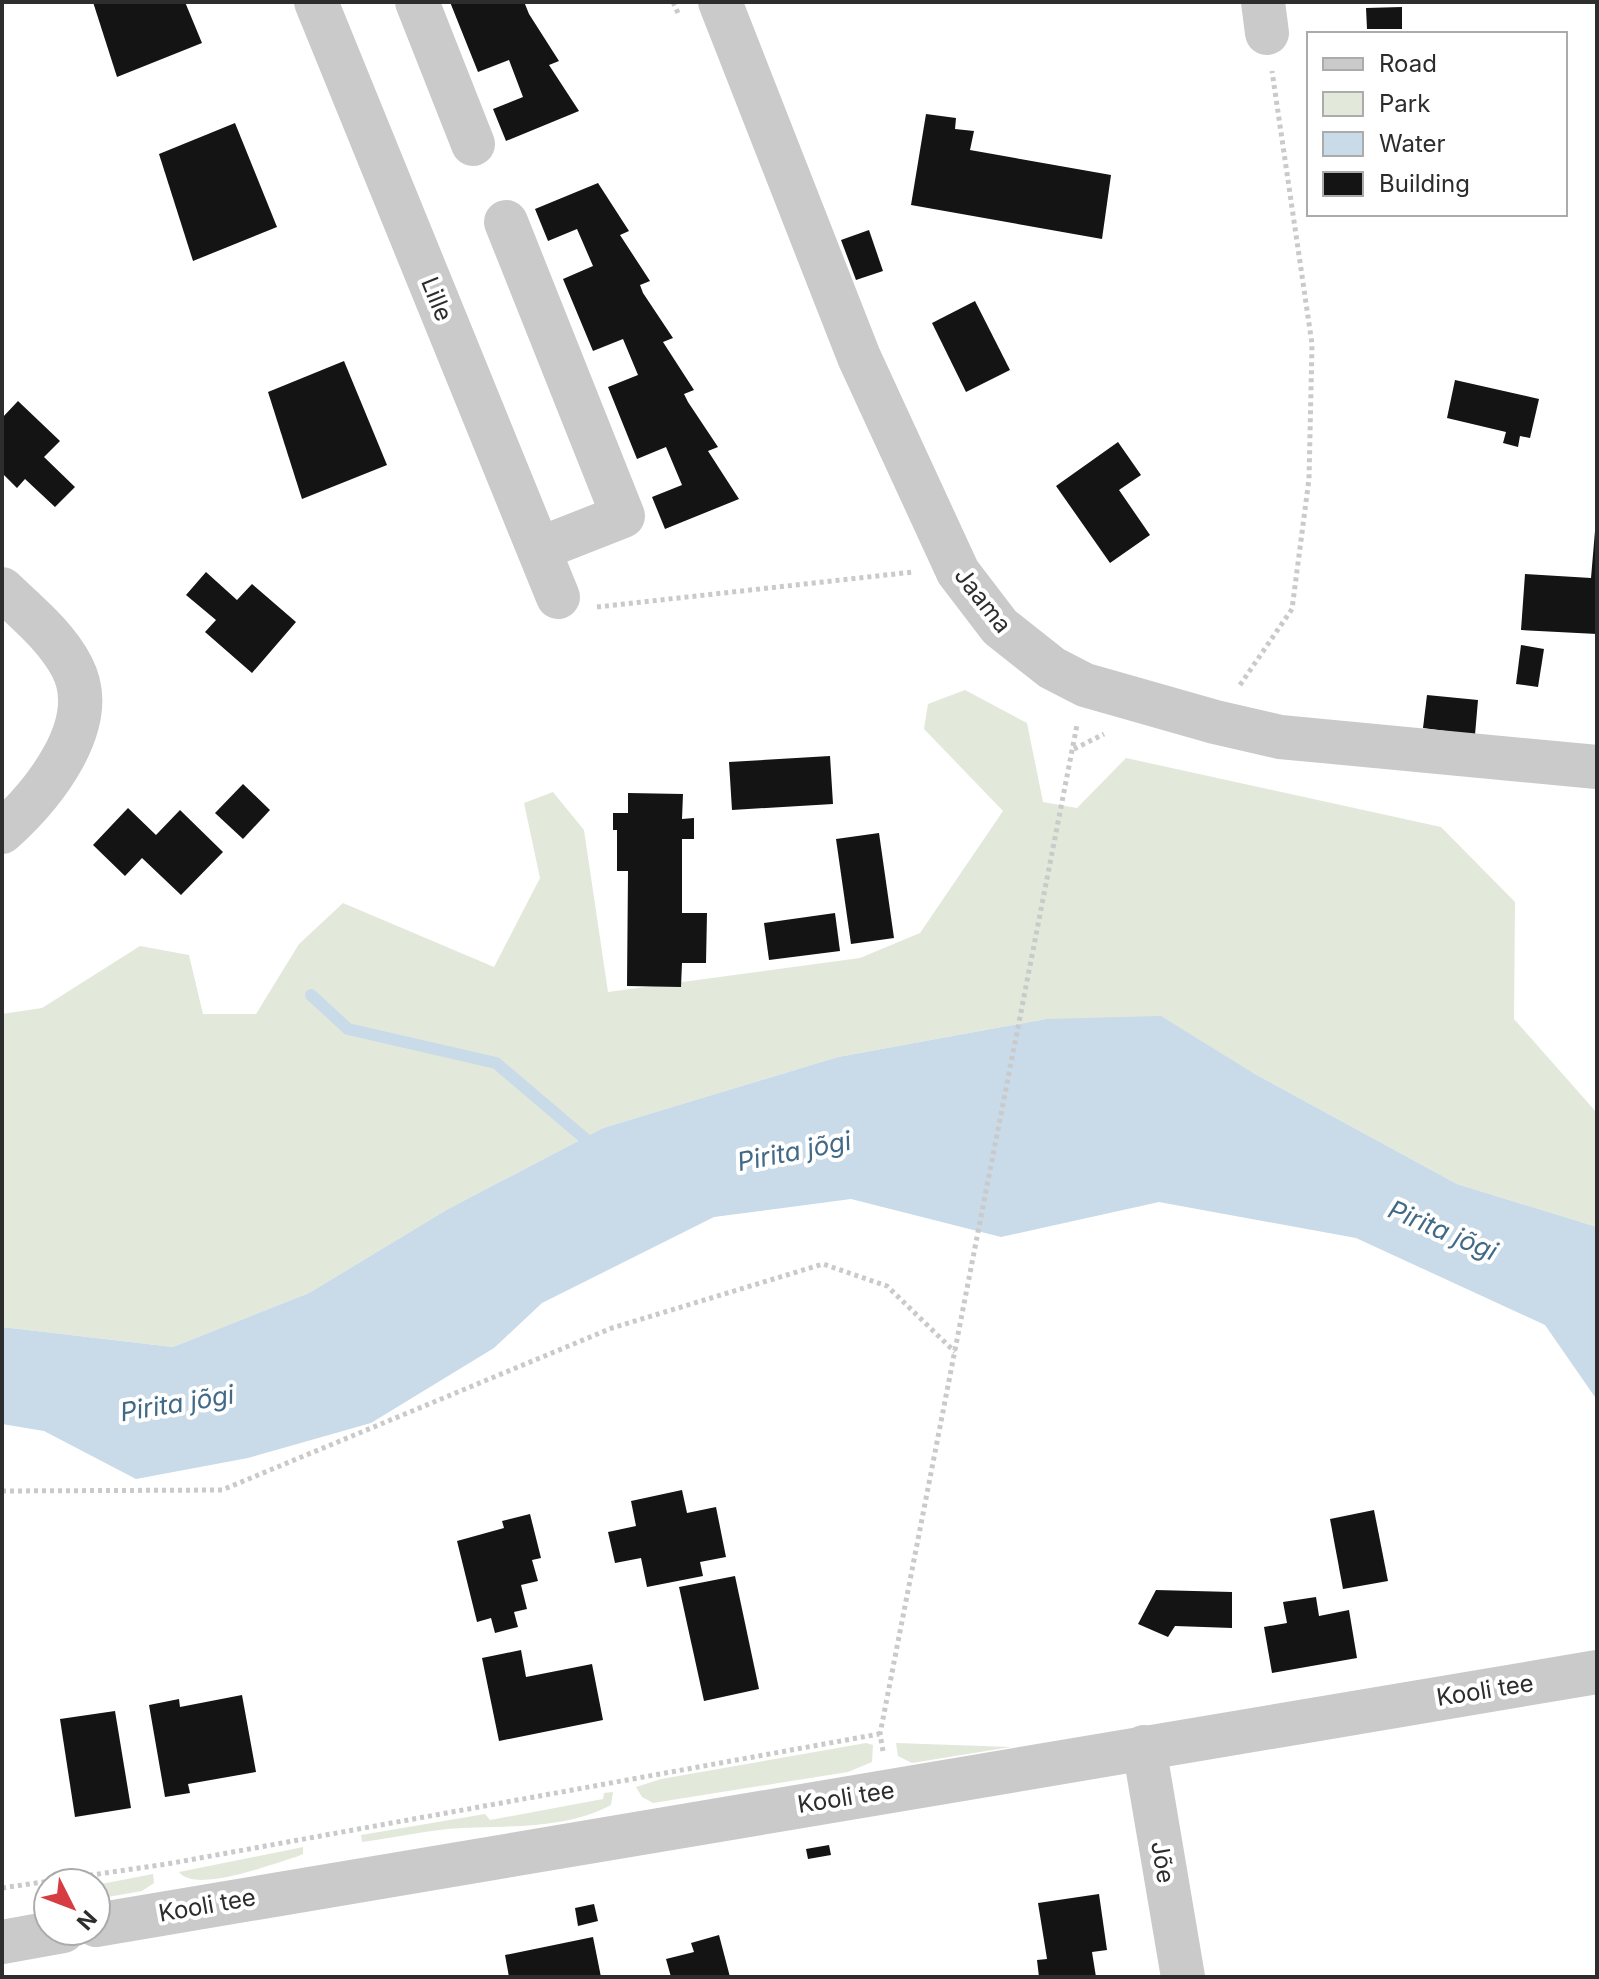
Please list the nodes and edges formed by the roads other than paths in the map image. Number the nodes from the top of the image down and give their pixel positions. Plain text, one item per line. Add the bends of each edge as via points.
1 (316, 2) edge
2 (417, 2) edge
3 (720, 2) edge
4 (473, 144) dead end
5 (506, 222) dead end
6 (539, 549) junction
7 (2, 589) edge
8 (558, 597) road end
9 (1597, 767) edge
10 (2, 832) edge
11 (1597, 1672) edge
12 (1144, 1747) junction
13 (112, 1922) edge
14 (32, 1937) edge
15 (2, 1942) edge
16 (1183, 1977) edge

1 - 6 street, Lille
2 - 4 street
3 - 9 street, Jaama via 859,357 958,572 1000,627 1052,668 1085,685 1215,722 1280,737
5 - 6 street via 623,516
6 - 8 street, Lille
7 - 10 street via 47,633 73,668 79,720 54,773
11 - 12 street, Kooli tee
12 - 13 street, Kooli tee via 900,1788 884,1817 820,1829 728,1841 682,1825
12 - 16 street, Jõe
14 - 15 street

